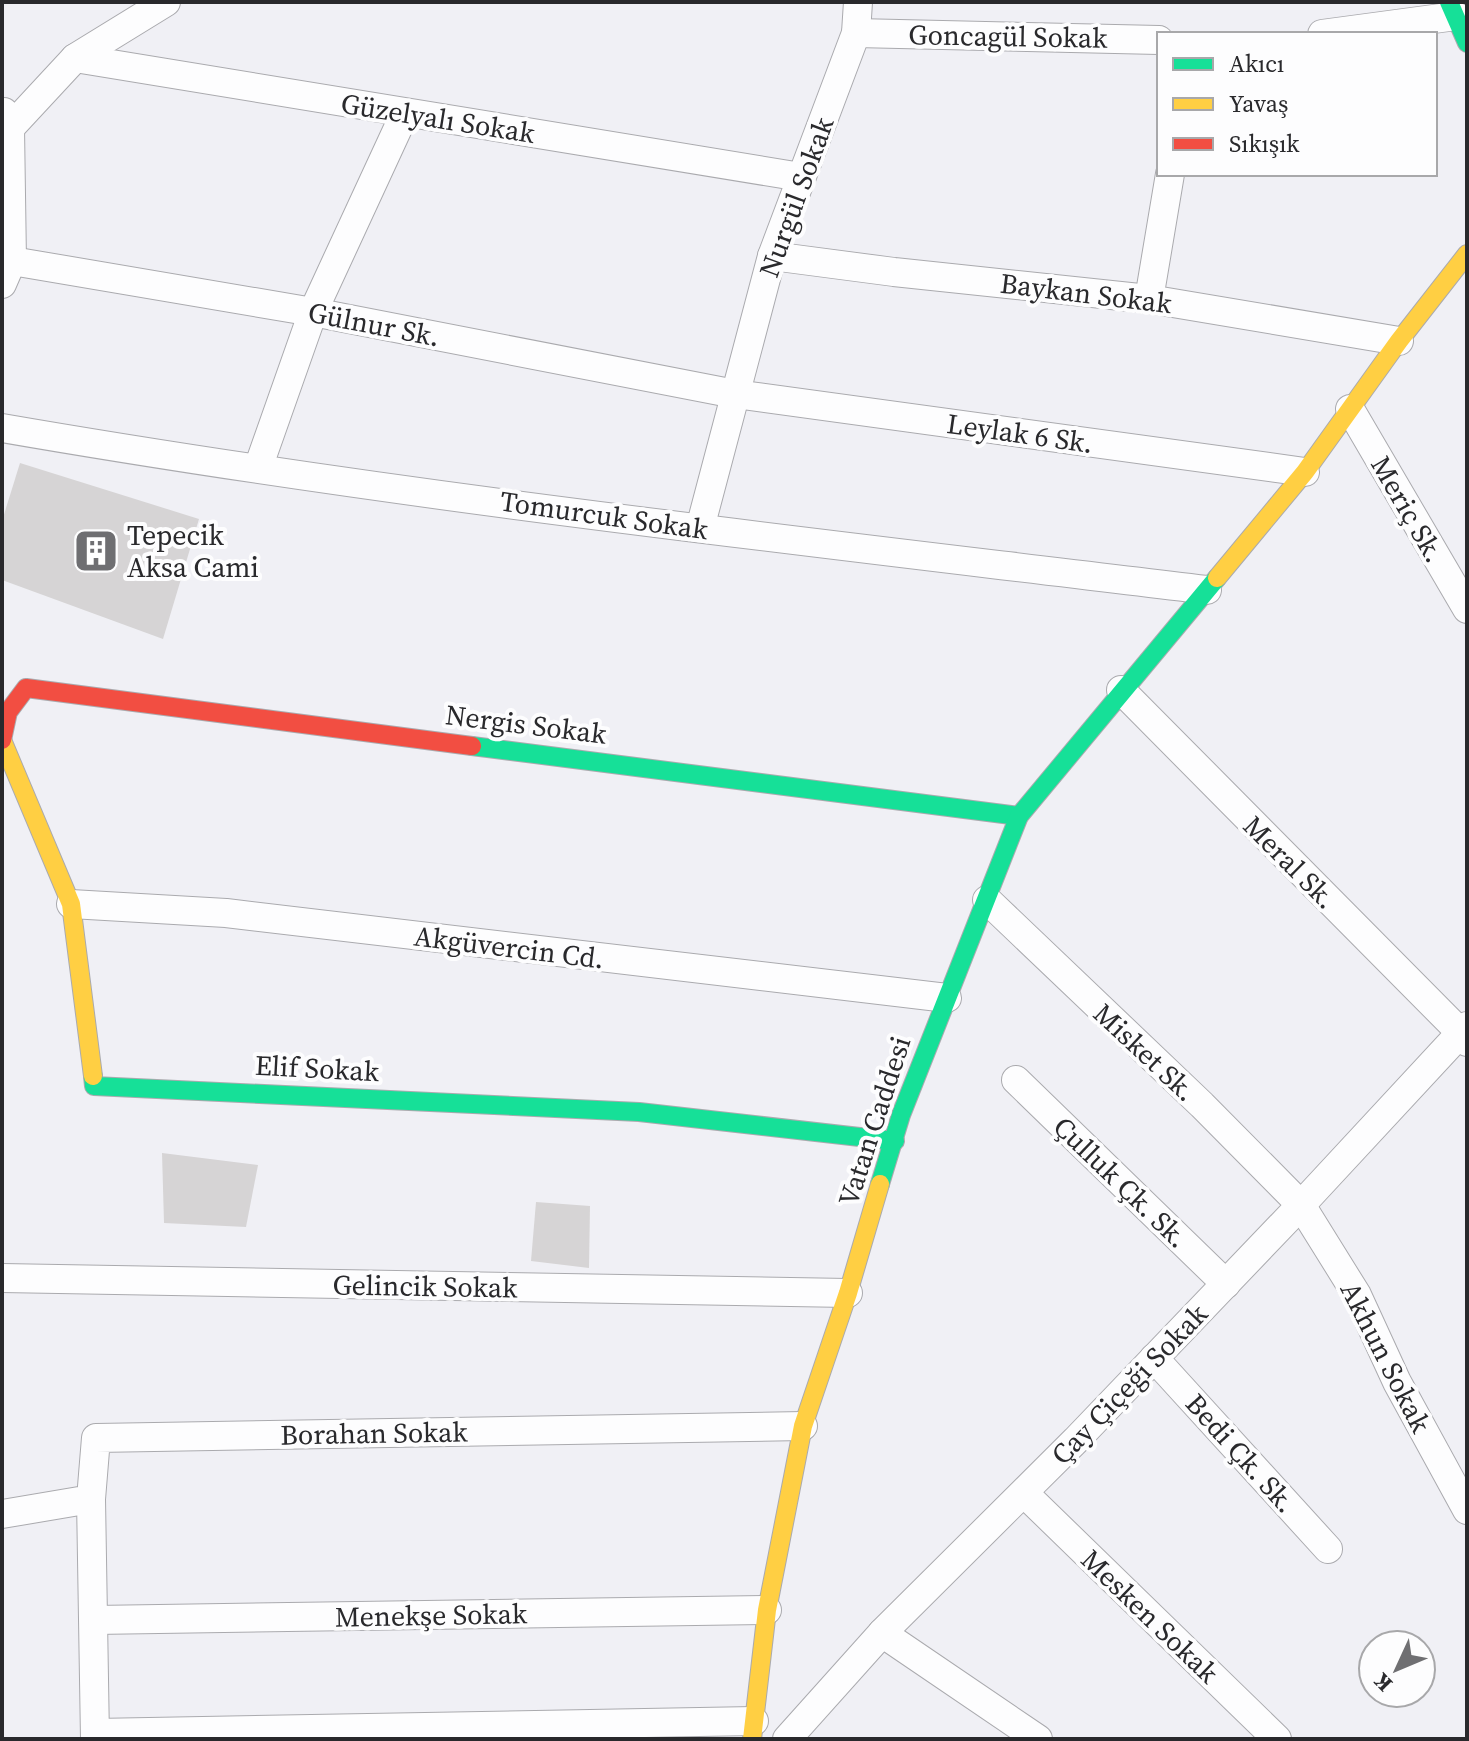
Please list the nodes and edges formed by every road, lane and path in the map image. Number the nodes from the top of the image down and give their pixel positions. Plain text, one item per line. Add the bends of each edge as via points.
1 (166, 2) edge
2 (858, 2) edge
3 (1453, 9) edge
4 (1332, 32) edge
5 (856, 33) junction
6 (1157, 40) edge
7 (1467, 43) edge
8 (75, 58) junction
9 (405, 113) junction
10 (6, 118) edge
11 (1170, 176) edge
12 (801, 177) junction
13 (1467, 254) edge
14 (772, 256) junction
15 (7, 272) edge
16 (1149, 299) junction
17 (313, 312) junction
18 (1399, 341) junction
19 (735, 394) junction
20 (1350, 409) junction
21 (2, 428) edge
22 (258, 468) junction
23 (1305, 472) junction
24 (700, 528) junction
25 (1207, 590) junction
26 (1467, 609) edge
27 (1121, 690) junction
28 (2, 742) edge
29 (1019, 816) junction
30 (987, 900) junction
31 (71, 904) junction
32 (947, 998) junction
33 (1465, 1033) edge
34 (1016, 1080) dead end
35 (895, 1141) junction
36 (1301, 1205) junction
37 (2, 1278) edge
38 (1226, 1284) junction
39 (848, 1293) junction
40 (1154, 1358) junction
41 (803, 1426) junction
42 (1024, 1493) junction
43 (91, 1499) junction
44 (1467, 1510) edge
45 (2, 1514) edge
46 (1328, 1549) dead end
47 (767, 1610) junction
48 (94, 1620) junction
49 (882, 1633) junction
50 (753, 1730) edge
51 (95, 1736) edge
52 (787, 1739) edge
53 (1038, 1739) edge
54 (1277, 1739) edge

1 - 8 street
2 - 5 street, Nurgül Sokak
3 - 4 street
3 - 7 street
5 - 6 street, Goncagül Sokak
5 - 12 street, Nurgül Sokak
8 - 9 street, Güzelyalı Sokak
8 - 10 street
9 - 12 street, Güzelyalı Sokak
9 - 17 street
10 - 15 street
11 - 16 street
12 - 14 street, Nurgül Sokak
13 - 18 street, Vatan Caddesi
14 - 16 street, Baykan Sokak
14 - 19 street, Nurgül Sokak
15 - 17 street, Gülnur Sk.
16 - 18 street, Baykan Sokak
17 - 19 street, Gülnur Sk.
17 - 22 street
18 - 20 street, Vatan Caddesi
19 - 23 street, Leylak 6 Sk.
19 - 24 street, Nurgül Sokak
20 - 23 street, Vatan Caddesi
20 - 26 street, Meriç Sk.
21 - 22 street, Tomurcuk Sokak
22 - 24 street, Tomurcuk Sokak
23 - 25 street, Vatan Caddesi
24 - 25 street, Tomurcuk Sokak
25 - 27 street, Vatan Caddesi
27 - 29 street, Vatan Caddesi
27 - 33 street, Meral Sk.
28 - 29 street, Nergis Sokak via 5,715 26,688
28 - 31 street, Elif Sokak
29 - 30 street, Vatan Caddesi
30 - 32 street, Vatan Caddesi
30 - 36 street, Misket Sk.
31 - 32 street, Akgüvercin Cd. via 226,913
31 - 35 street, Elif Sokak via 94,1086 639,1112
32 - 35 street, Vatan Caddesi
33 - 36 street, Çay Çiçeği Sokak
34 - 38 street, Çulluk Çk. Sk.
35 - 39 street, Vatan Caddesi
36 - 38 street, Çay Çiçeği Sokak
36 - 44 street, Akhun Sokak via 1357,1295 1397,1382
37 - 39 street, Gelincik Sokak
38 - 40 street, Çay Çiçeği Sokak
39 - 41 street, Vatan Caddesi
40 - 42 street, Çay Çiçeği Sokak
40 - 46 street, Bedi Çk. Sk.
41 - 43 street, Borahan Sokak via 96,1438
41 - 47 street, Vatan Caddesi
42 - 49 street, Çay Çiçeği Sokak
42 - 54 street, Mesken Sokak
43 - 45 street
43 - 48 street
47 - 48 street, Menekşe Sokak
47 - 50 street, Vatan Caddesi
48 - 51 street
49 - 52 street, Çay Çiçeği Sokak
49 - 53 street
50 - 51 street

